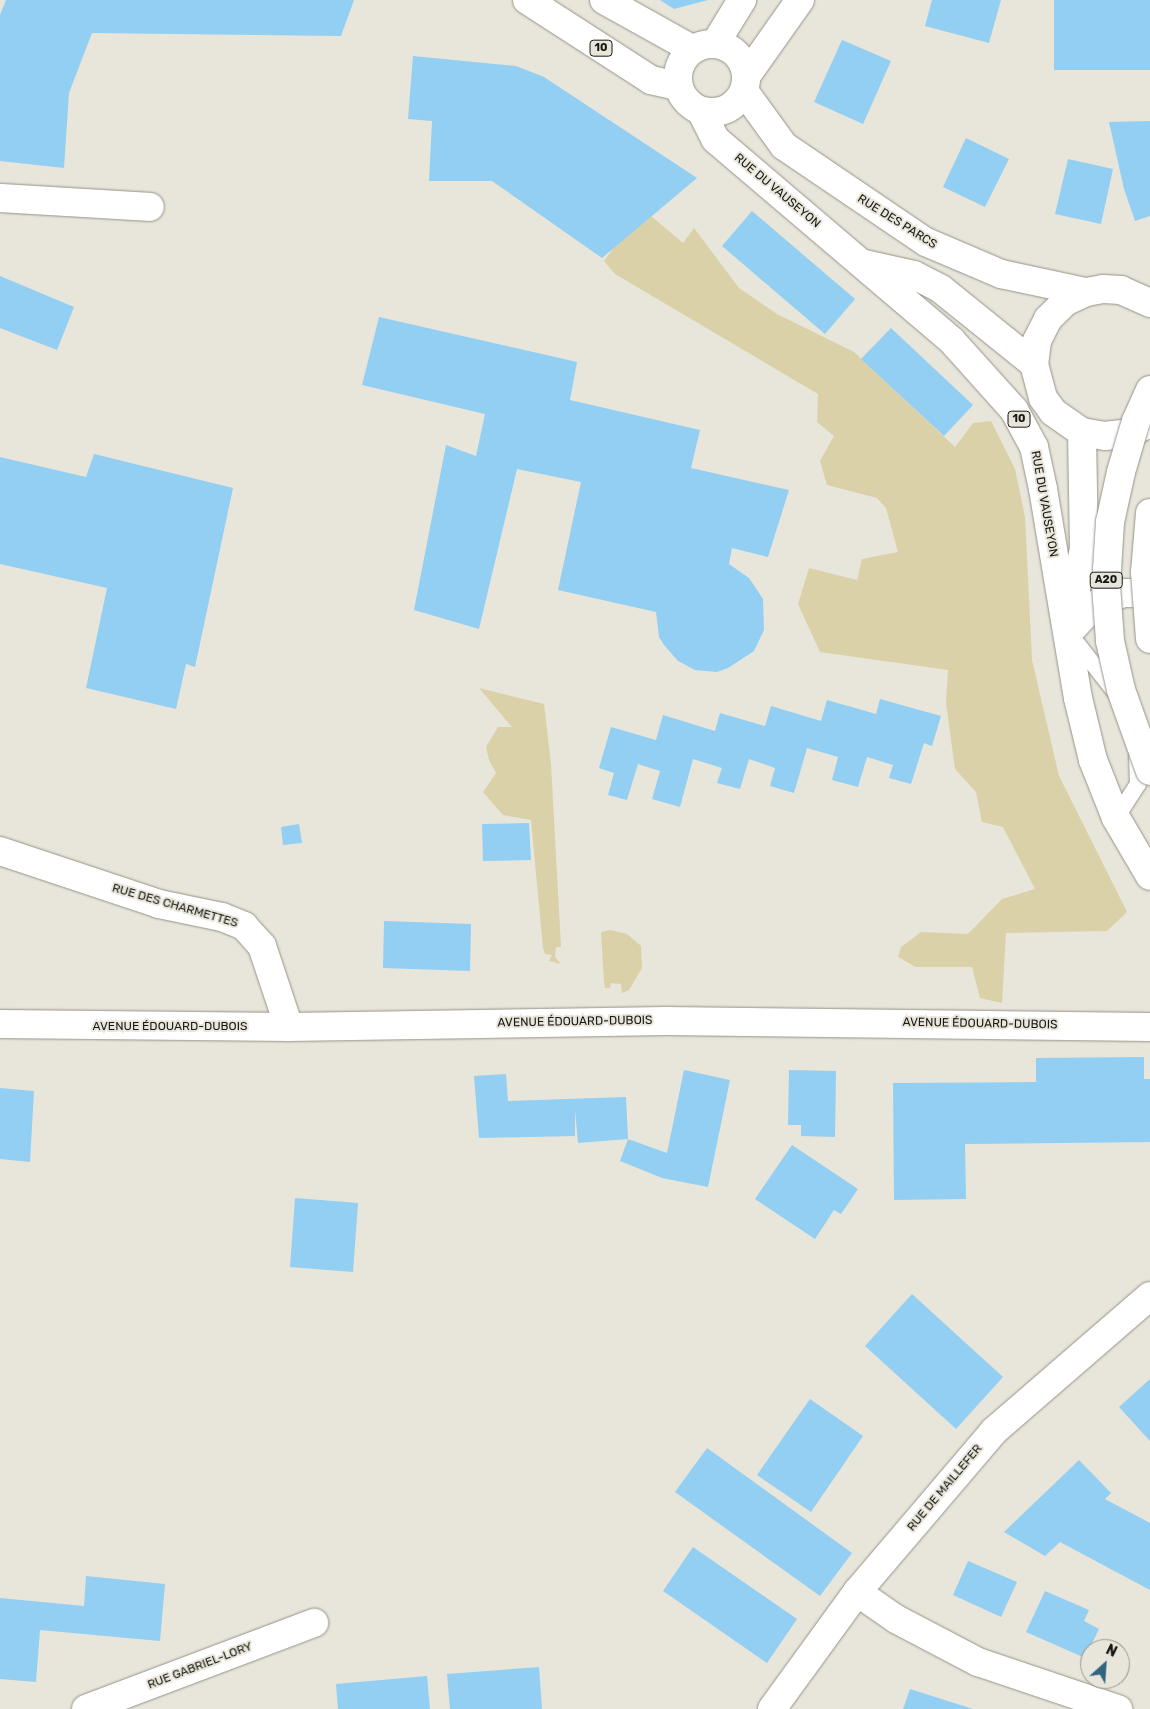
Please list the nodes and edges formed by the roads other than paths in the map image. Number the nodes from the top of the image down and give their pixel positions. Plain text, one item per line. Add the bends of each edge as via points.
1 (527, 0) edge
2 (604, 0) edge
3 (742, 0) edge
4 (800, 0) edge
5 (704, 46) junction
6 (745, 83) junction
7 (678, 86) junction
8 (701, 111) junction
9 (0, 198) edge
10 (150, 206) dead end
11 (862, 264) junction
12 (1086, 292) junction
13 (1150, 303) edge
14 (1034, 364) junction
15 (1150, 390) edge
16 (1150, 423) edge
17 (1150, 431) edge
18 (1082, 432) junction
19 (1150, 513) edge
20 (1150, 593) edge
21 (1068, 633) junction
22 (1150, 639) edge
23 (1150, 771) edge
24 (1116, 818) junction
25 (0, 851) edge
26 (1150, 876) edge
27 (0, 1024) edge
28 (1147, 1026) edge
29 (289, 1028) junction
30 (1150, 1296) edge
31 (857, 1592) junction
32 (314, 1623) dead end
33 (86, 1709) edge
34 (772, 1709) edge
35 (1118, 1709) edge

1 - 7 main road, 10 via 651,80
2 - 5 main road
3 - 5 main road
4 - 6 main road
5 - 6 main road via 736,53
5 - 7 main road via 680,66
6 - 8 main road via 732,106 723,111
6 - 12 main road, RUE DES PARCS via 784,146 926,242 1001,274
7 - 8 main road via 687,101
8 - 11 main road, RUE DU VAUSEYON / 10 via 715,139
9 - 10 main road
11 - 14 main road via 896,269 942,289
11 - 21 main road, RUE DU VAUSEYON / 10 via 952,341 1014,410 1034,447
12 - 13 main road via 1121,290
12 - 14 main road via 1065,302 1048,319 1037,341
14 - 18 main road via 1043,398 1053,412
15 - 23 main road, A20, bridge via 1120,472 1110,522 1106,585 1110,641 1121,690
16 - 17 main road
16 - 18 main road via 1129,433 1105,436
18 - 21 main road, RUE DU VAUSEYON / 10 via 1084,548
19 - 22 main road, bridge via 1145,572
20 - 21 main road via 1123,593 1094,605
21 - 24 main road, RUE DU VAUSEYON / 10 via 1093,760
21 - 24 lane via 1112,686 1122,706 1138,761 1138,784
24 - 26 main road, 10
25 - 29 main road, RUE DES CHARMETTES via 159,904 222,917 244,926 262,946
27 - 29 main road, AVENUE ÉDOUARD-DUBOIS
28 - 29 main road, AVENUE ÉDOUARD-DUBOIS via 666,1021
30 - 31 main road, RUE DE MAILLEFER via 994,1431
31 - 34 main road, RUE DE MAILLEFER
31 - 35 main road via 896,1619 978,1662
32 - 33 main road, RUE GABRIEL-LORY

